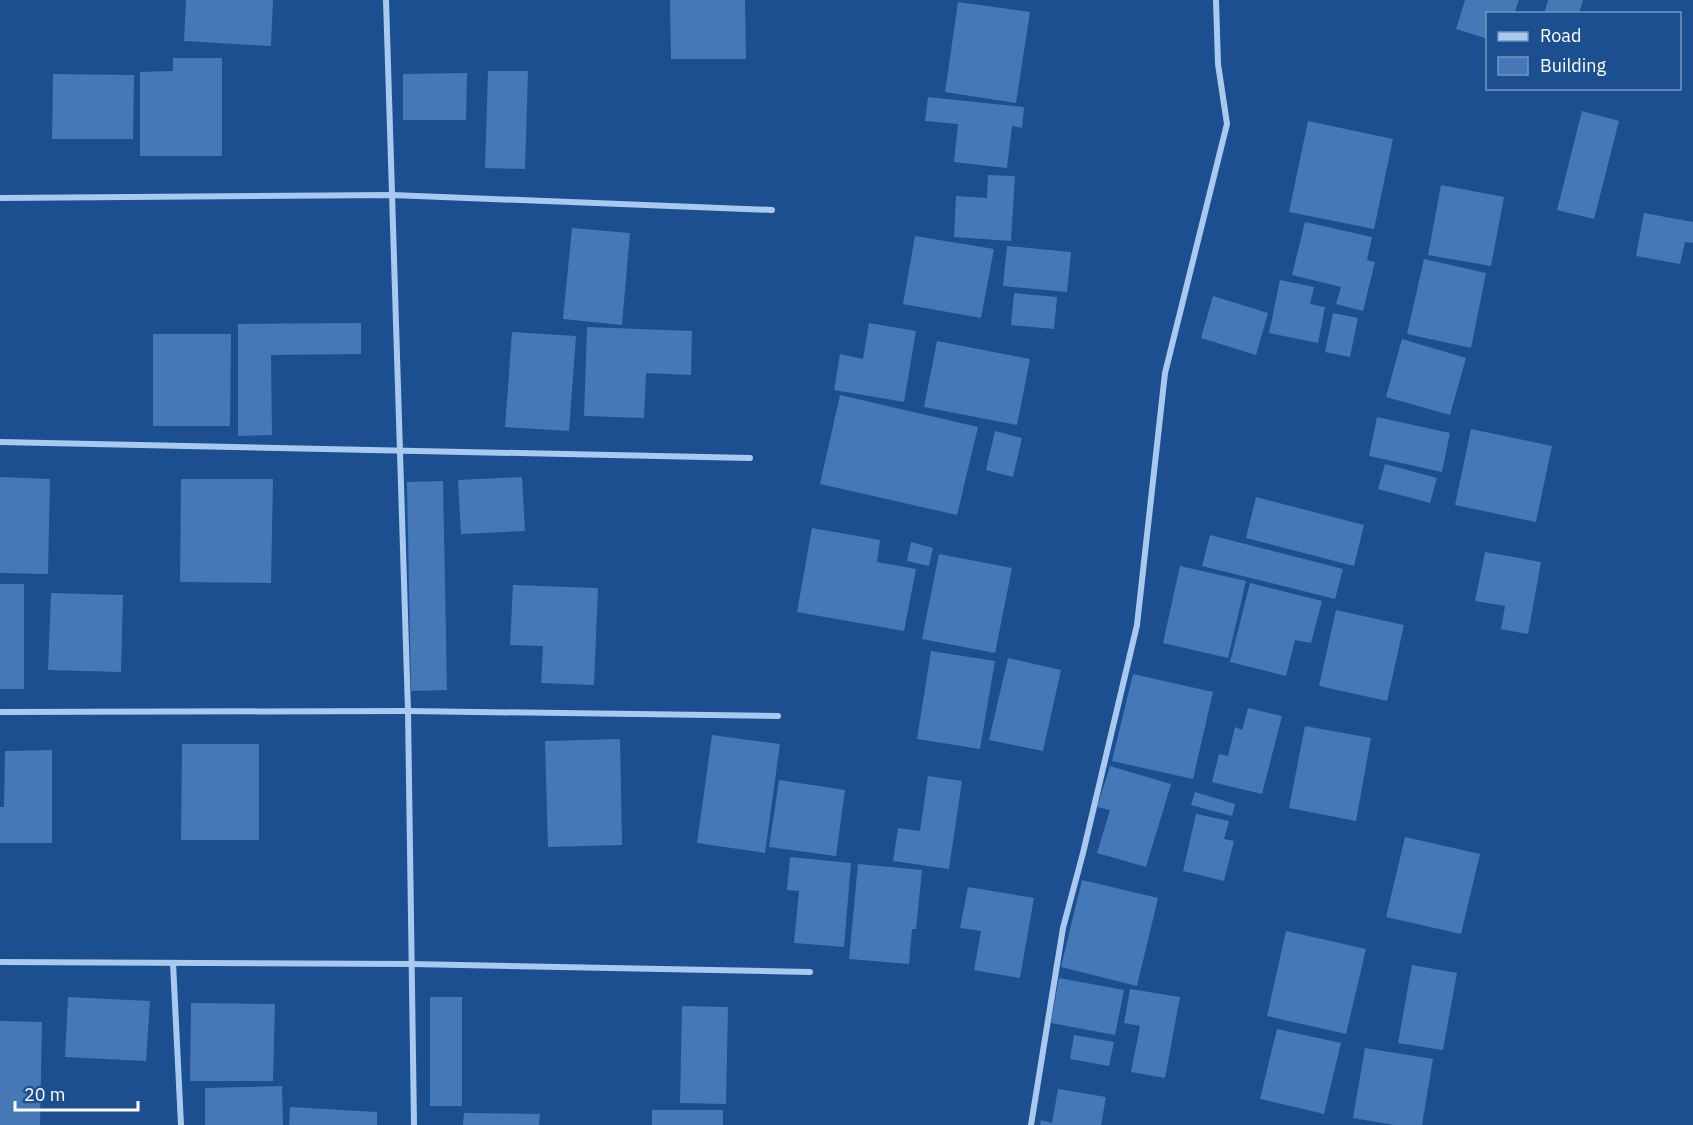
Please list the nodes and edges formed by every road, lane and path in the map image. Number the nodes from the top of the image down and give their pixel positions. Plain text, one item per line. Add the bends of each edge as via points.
1 (386, 0) edge
2 (1216, 0) edge
3 (392, 195) junction
4 (0, 198) edge
5 (772, 210) dead end
6 (0, 442) edge
7 (400, 450) junction
8 (750, 458) dead end
9 (408, 711) junction
10 (0, 712) edge
11 (778, 717) dead end
12 (0, 962) edge
13 (173, 963) junction
14 (411, 964) junction
15 (810, 972) dead end
16 (181, 1125) edge
17 (414, 1125) edge
18 (1031, 1125) edge

1 - 3 street
2 - 18 street via 1218,64 1227,124 1165,373 1137,624 1063,928
3 - 4 street
3 - 5 street
3 - 7 street
6 - 7 street
7 - 8 street
7 - 9 street
9 - 10 street
9 - 11 street
9 - 14 street
12 - 13 street
13 - 14 street
13 - 16 street
14 - 15 street
14 - 17 street

